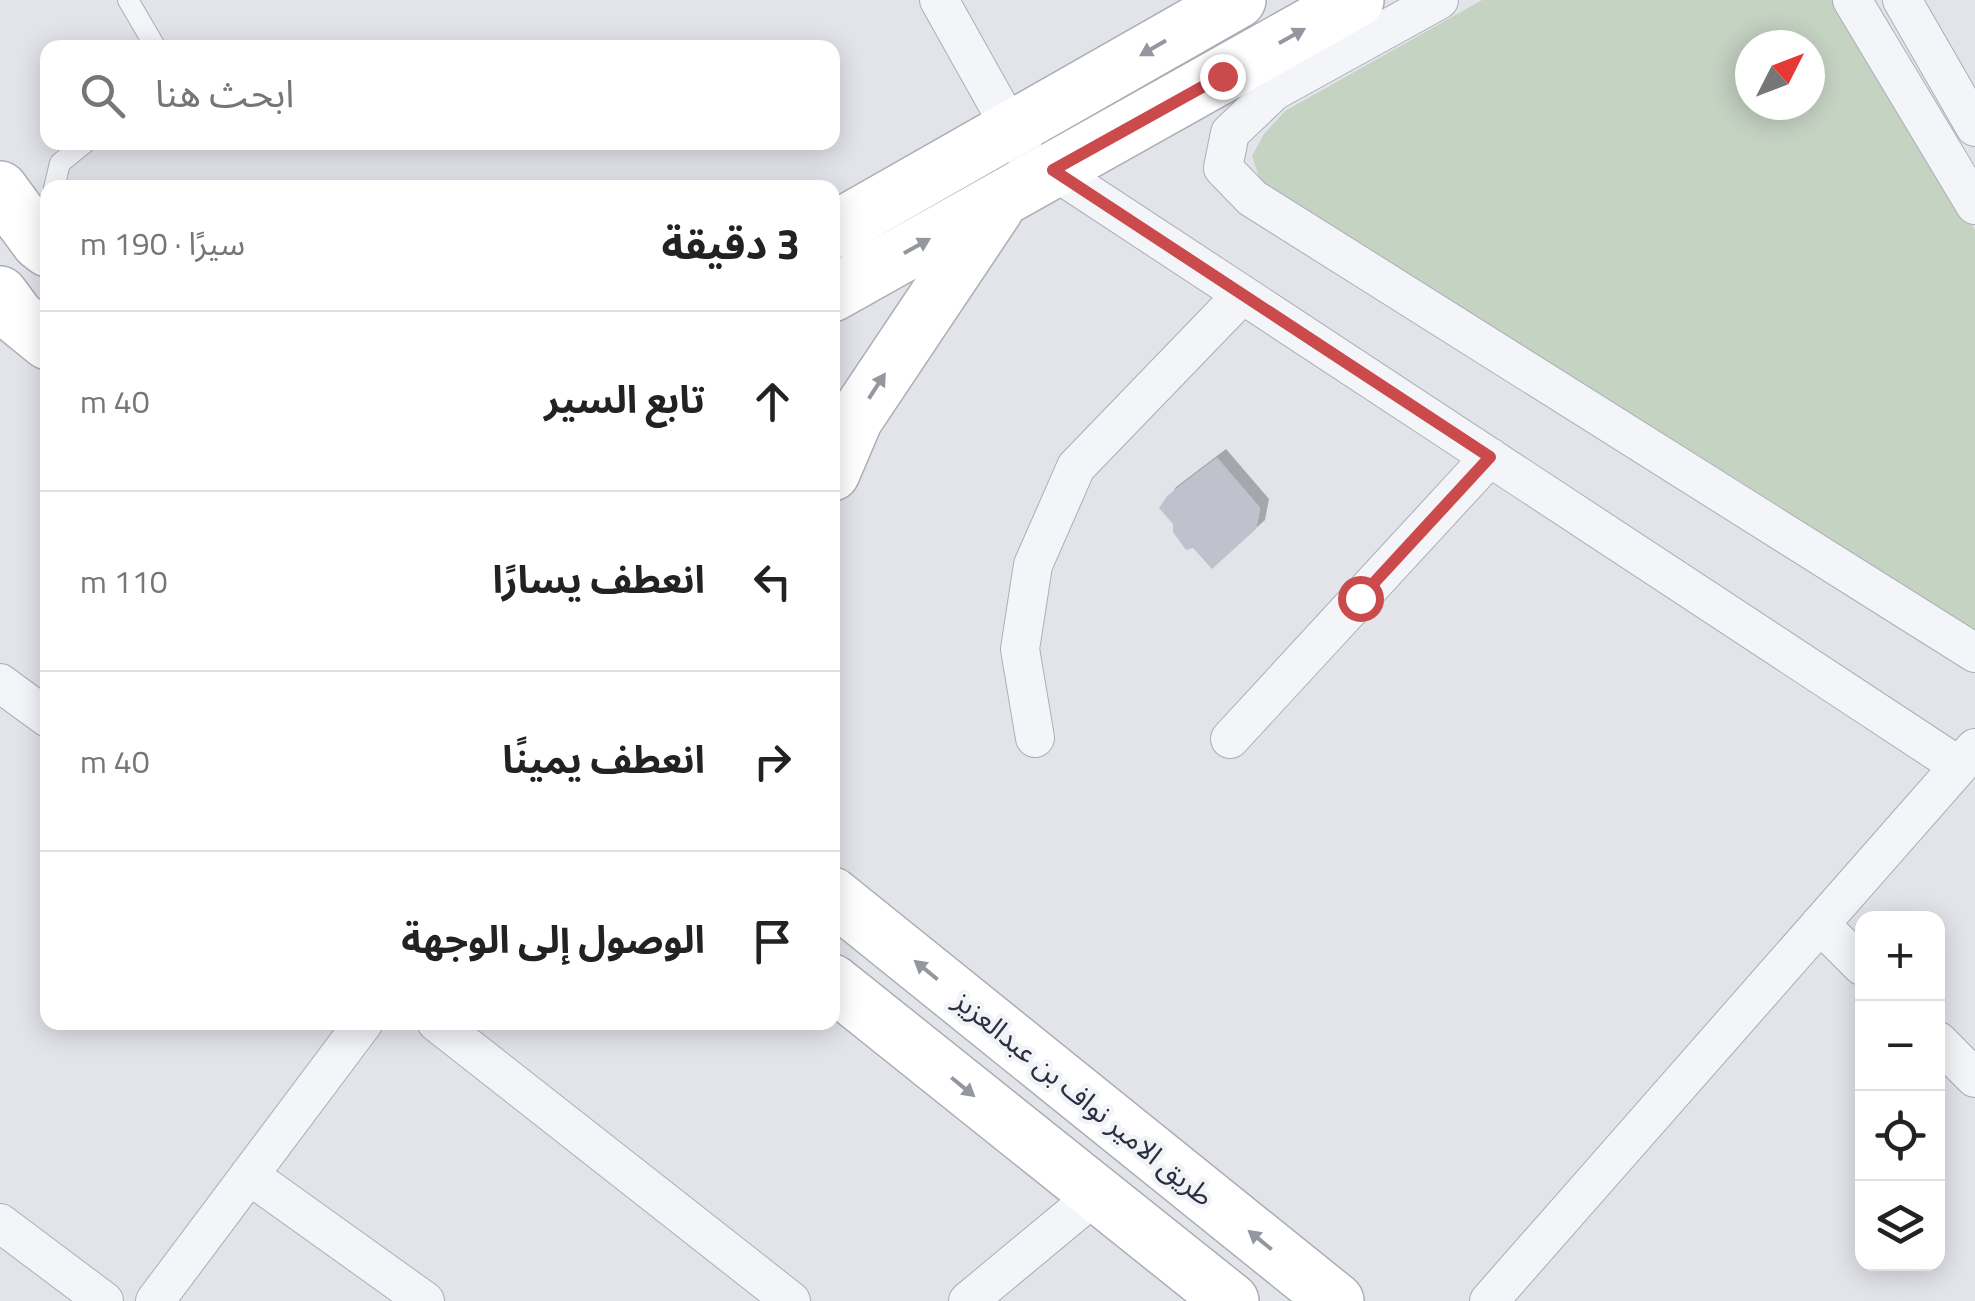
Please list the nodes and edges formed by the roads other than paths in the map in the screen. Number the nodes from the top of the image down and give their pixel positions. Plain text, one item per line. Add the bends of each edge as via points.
1 (128, 0) edge
2 (938, 0) edge
3 (1238, 0) edge
4 (1356, 0) edge
5 (1438, 0) edge
6 (1852, 0) edge
7 (1902, 0) edge
8 (151, 40) edge
9 (1975, 127) edge
10 (1012, 129) junction
11 (76, 150) edge
12 (56, 180) edge
13 (1031, 182) junction
14 (0, 189) edge
15 (1975, 205) edge
16 (840, 226) edge
17 (40, 229) edge
18 (840, 289) edge
19 (0, 294) edge
20 (1242, 295) junction
21 (40, 336) edge
22 (840, 454) edge
23 (1490, 457) junction
24 (1975, 653) edge
25 (0, 683) edge
26 (40, 712) edge
27 (1035, 738) dead end
28 (1230, 739) dead end
29 (1967, 757) edge
30 (840, 893) edge
31 (1820, 924) junction
32 (1855, 959) edge
33 (840, 988) edge
34 (358, 1030) edge
35 (446, 1030) edge
36 (1945, 1048) edge
37 (1975, 1078) edge
38 (249, 1175) junction
39 (1098, 1194) junction
40 (0, 1223) edge
41 (104, 1301) edge
42 (156, 1301) edge
43 (425, 1301) edge
44 (791, 1301) edge
45 (968, 1301) edge
46 (1231, 1301) edge
47 (1336, 1301) edge
48 (1489, 1301) edge

1 - 8 lane
2 - 10 street
3 -> 10 street
13 -> 4 street
5 - 24 street via 1274,91 1230,134 1224,168 1252,198
6 - 15 street
7 - 9 street
10 - 13 street
10 - 16 street
11 - 12 lane via 60,163
18 -> 13 street
13 - 20 street
22 -> 13 street via 855,419
14 - 17 street
19 - 21 street
20 - 23 street
20 - 27 street via 1076,467 1033,564 1020,649
23 - 28 street
23 - 29 street
25 - 26 street
29 - 31 street
47 -> 30 street, طريق الامير نواف بن عبدالعزيز
31 - 32 street
31 - 48 street
33 -> 39 street
34 - 38 street
35 - 44 street
36 - 37 street
38 - 42 street
38 - 43 street
39 - 45 street
39 - 46 street
40 - 41 street

